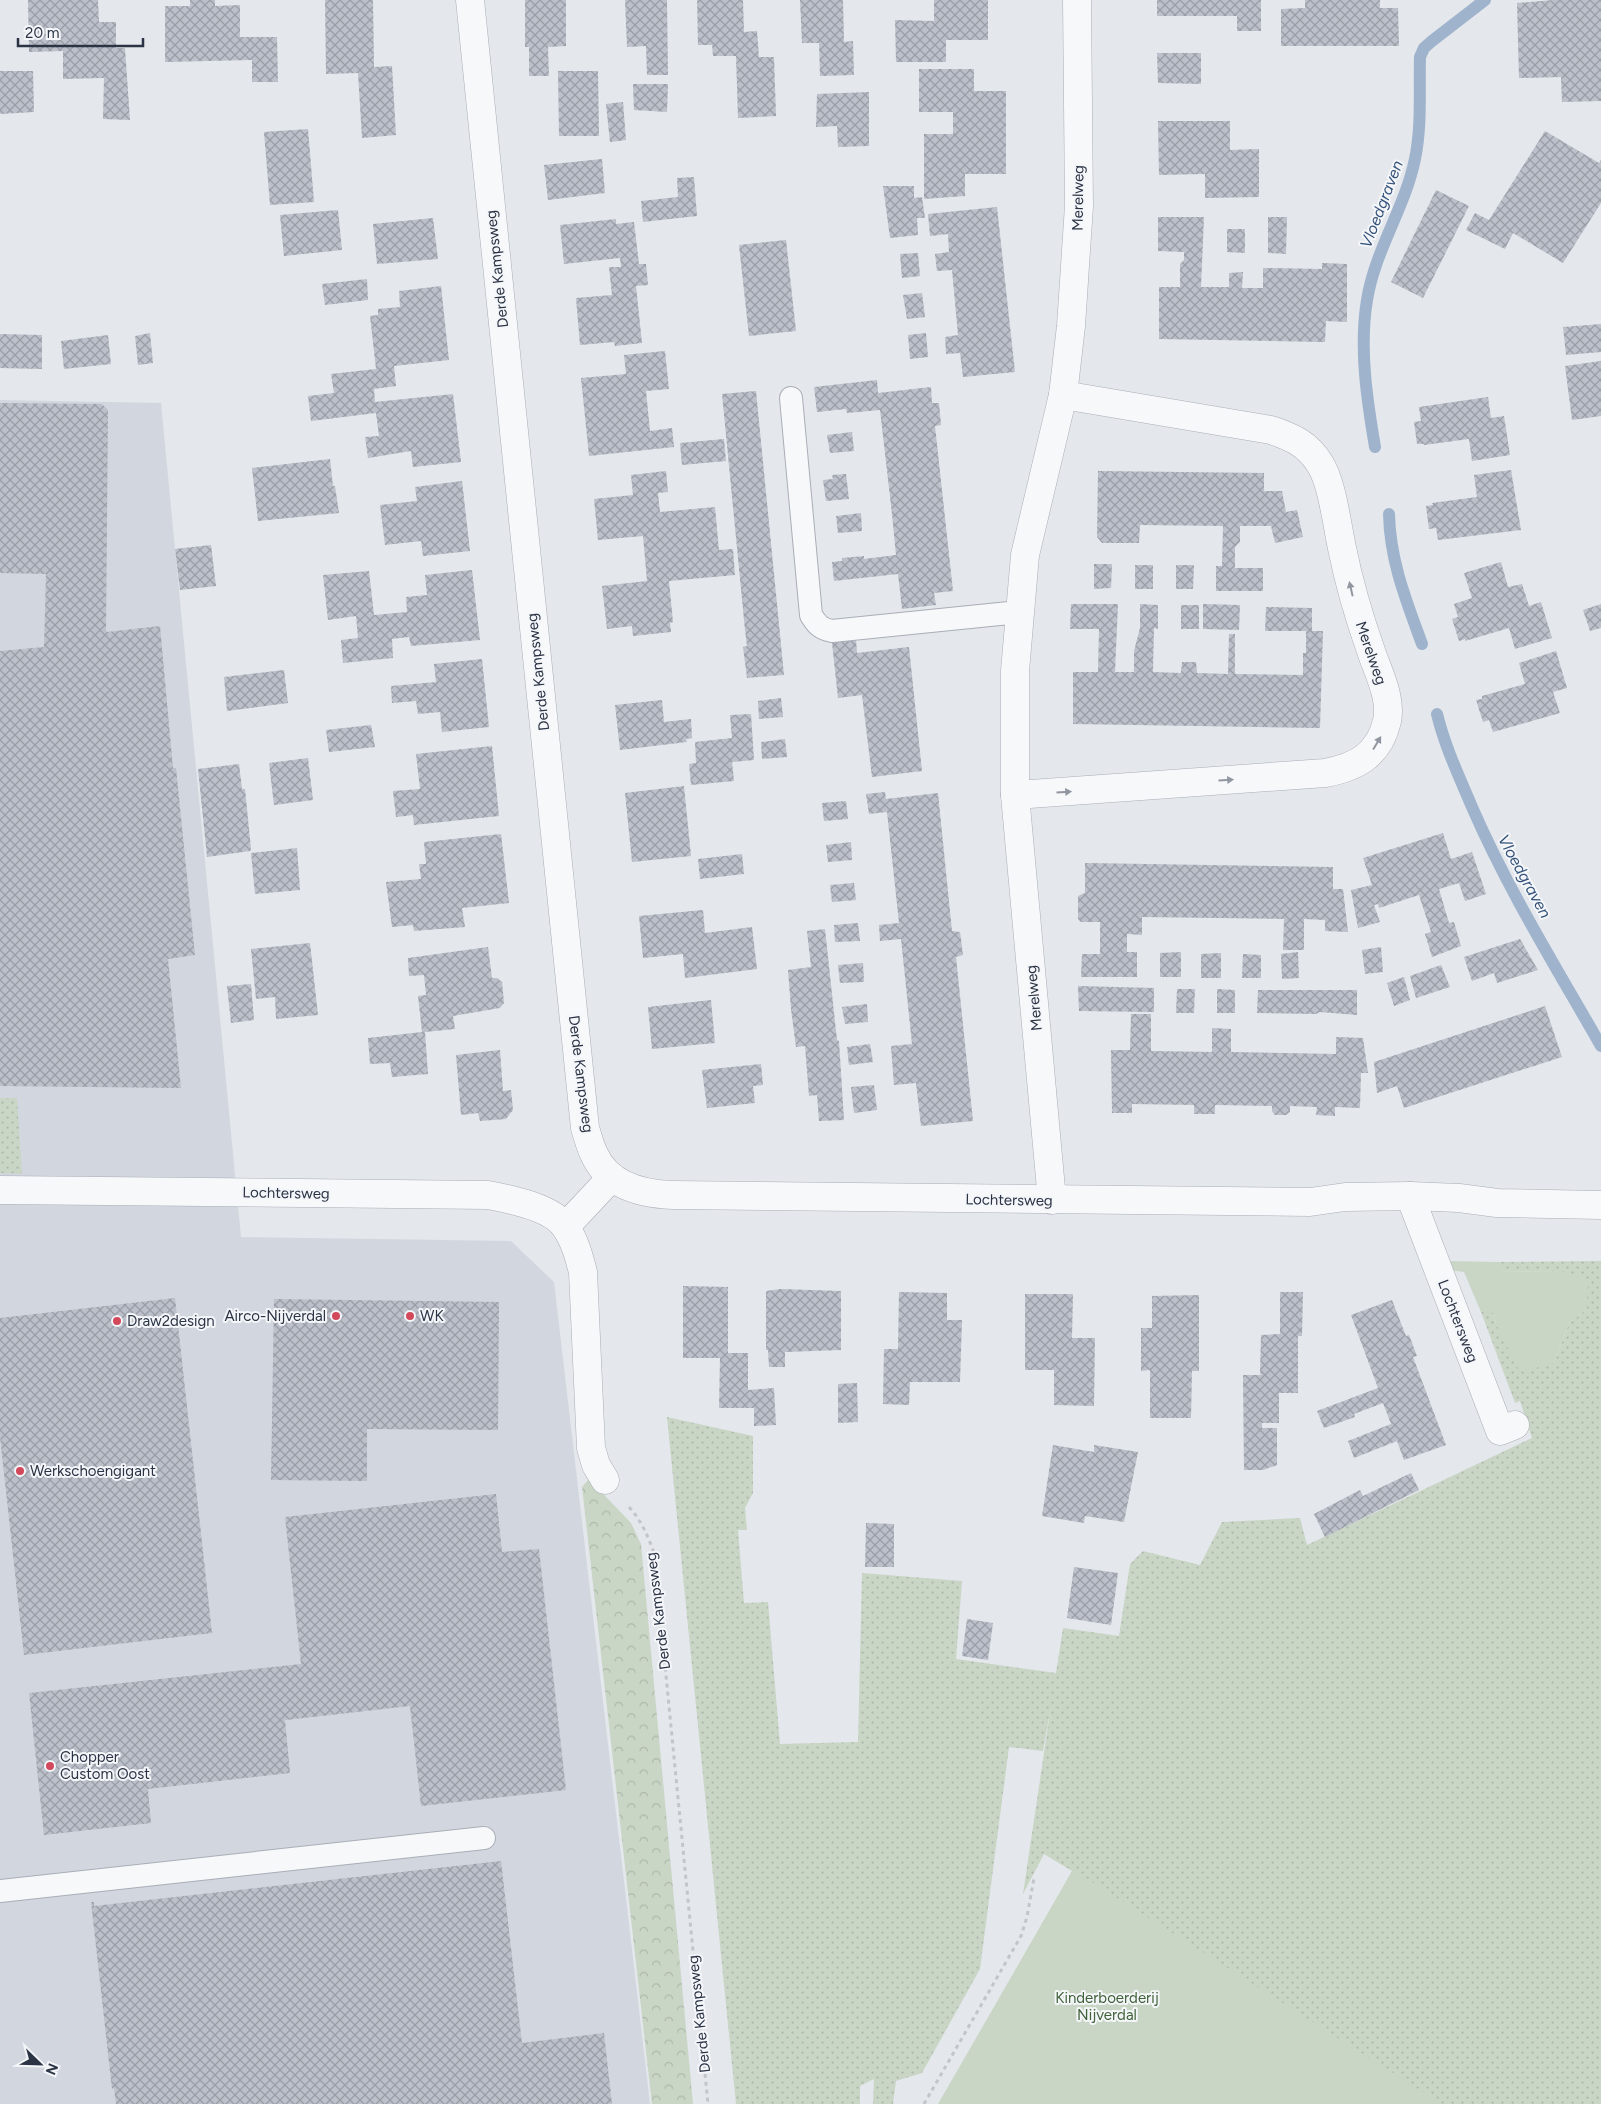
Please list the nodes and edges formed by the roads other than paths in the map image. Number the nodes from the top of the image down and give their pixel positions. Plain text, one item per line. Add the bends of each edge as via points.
1 (470, 0) edge
2 (1077, 0) edge
3 (1063, 395) junction
4 (790, 398) dead end
5 (1019, 612) junction
6 (1015, 796) junction
7 (612, 1177) junction
8 (0, 1190) edge
9 (1410, 1196) junction
10 (1052, 1200) junction
11 (1601, 1205) edge
12 (566, 1226) junction
13 (1516, 1425) dead end
14 (605, 1480) road end
15 (484, 1838) dead end
16 (0, 1891) edge

1 - 7 street, Derde Kampsweg via 585,1128 595,1156
2 - 3 street, Merelweg via 1079,206
3 - 5 street, Merelweg via 1025,555
6 -> 3 street, Merelweg via 1346,769 1365,759 1378,744 1387,719 1386,696 1352,596 1329,489 1321,465 1308,448 1292,437 1271,430
4 - 5 lane via 811,615 816,624 832,631
5 - 6 street, Merelweg via 1015,671
6 - 10 street, Merelweg
7 - 10 street, Lochtersweg via 632,1189 654,1194
7 - 12 street
8 - 12 street, Lochtersweg via 488,1195 527,1204
9 - 10 street, Lochtersweg via 1345,1197 1310,1202
9 - 11 street, Lochtersweg via 1497,1203
9 - 13 street, Lochtersweg via 1500,1430
12 - 14 street via 583,1272 591,1448
15 - 16 lane

